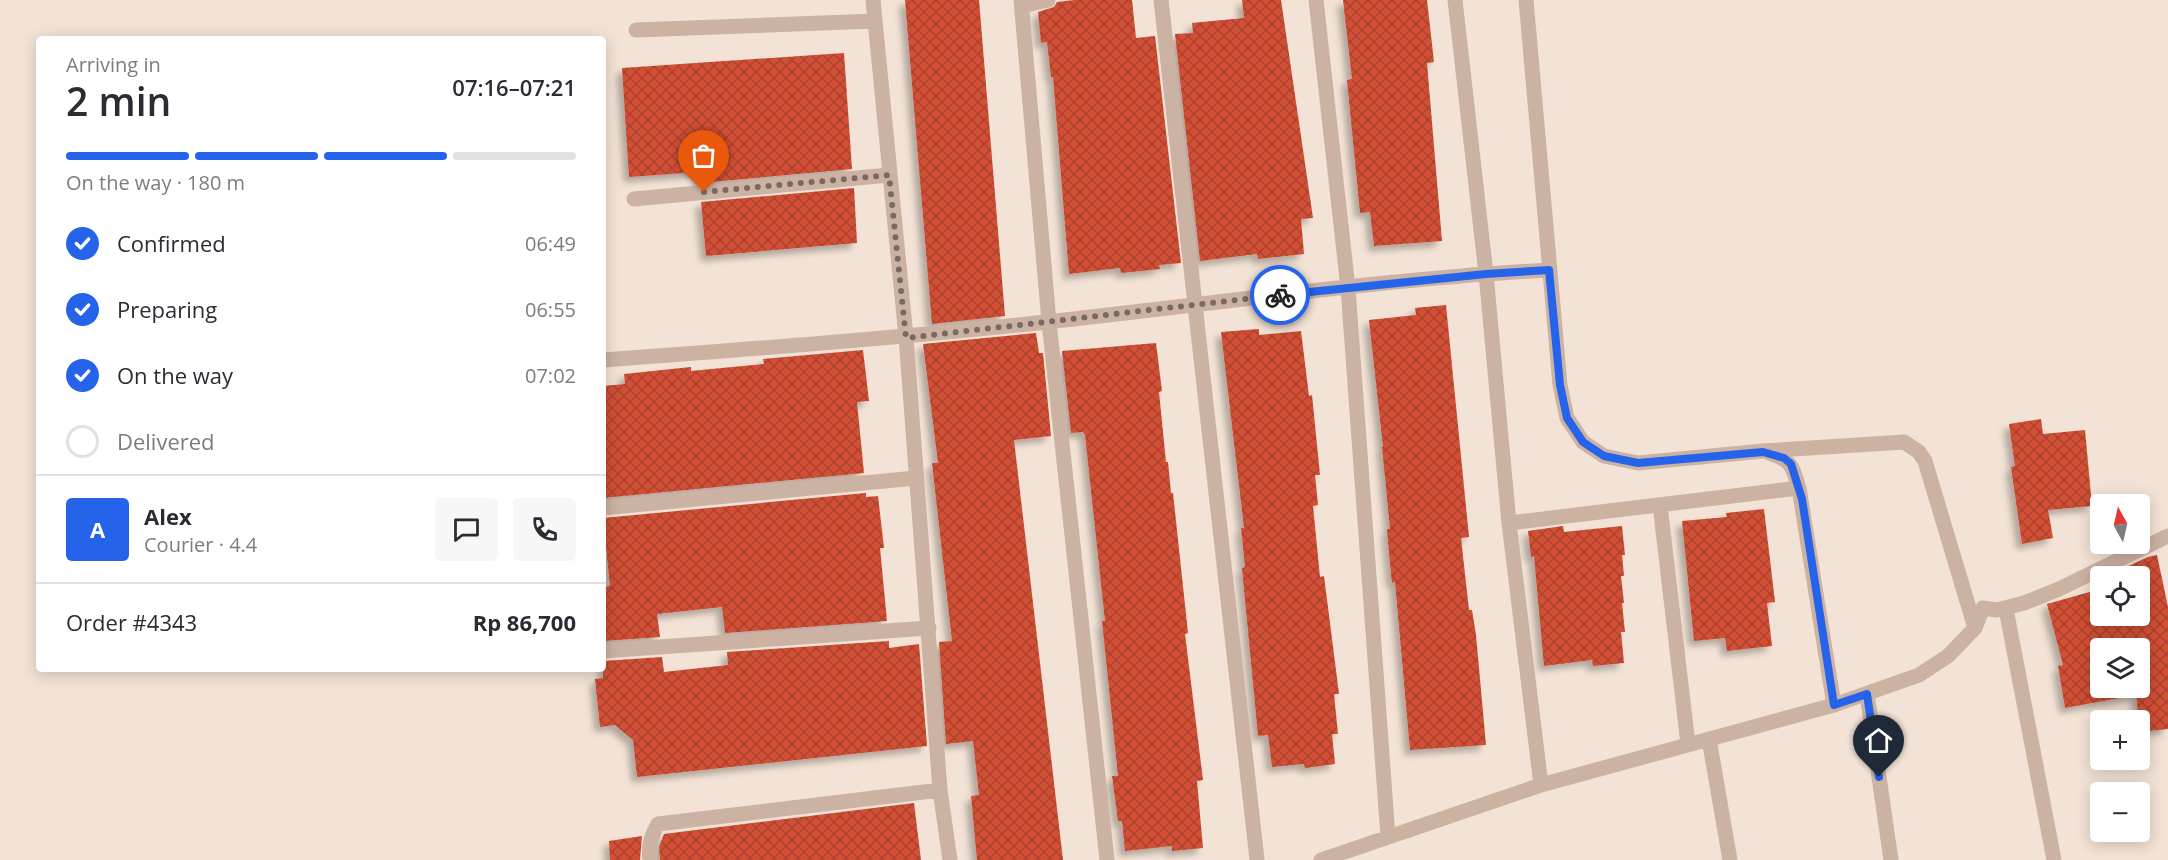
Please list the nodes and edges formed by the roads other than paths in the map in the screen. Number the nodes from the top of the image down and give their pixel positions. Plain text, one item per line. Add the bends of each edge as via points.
1 (873, 0) edge
2 (1048, 0) edge
3 (1161, 0) edge
4 (1316, 0) edge
5 (1455, 0) edge
6 (1526, 0) edge
7 (1021, 3) edge
8 (875, 21) junction
9 (636, 30) dead end
10 (889, 175) junction
11 (634, 199) dead end
12 (1549, 270) junction
13 (1486, 274) junction
14 (1348, 288) junction
15 (1195, 305) junction
16 (1049, 322) junction
17 (906, 338) junction
18 (606, 360) edge
19 (1763, 452) junction
20 (916, 478) junction
21 (1799, 488) junction
22 (1660, 505) junction
23 (606, 508) edge
24 (1509, 523) junction
25 (2168, 536) edge
26 (2006, 609) junction
27 (929, 628) junction
28 (1975, 628) junction
29 (606, 651) edge
30 (1867, 694) junction
31 (1834, 705) junction
32 (1709, 739) junction
33 (1689, 744) junction
34 (1540, 785) junction
35 (940, 790) junction
36 (1388, 837) junction
37 (650, 860) edge
38 (950, 860) edge
39 (1107, 860) edge
40 (1257, 860) edge
41 (1321, 860) edge
42 (1730, 860) edge
43 (1891, 860) edge
44 (2054, 860) edge

1 - 8 street
2 - 7 street
3 - 15 street
4 - 14 street
5 - 13 street
6 - 12 street
7 - 16 street
8 - 9 street
8 - 10 street
10 - 11 street
10 - 17 street
12 - 13 street
12 - 19 street via 1560,385 1567,418 1583,442 1604,456 1638,463
13 - 14 street
13 - 24 street
14 - 15 street
14 - 36 street
15 - 16 street
15 - 40 street
16 - 17 street
16 - 39 street
17 - 18 street
17 - 20 street
19 - 21 street via 1791,464
19 - 28 street via 1904,442 1919,452
20 - 23 street
20 - 27 street
21 - 22 street
21 - 31 street
22 - 24 street
22 - 33 street
24 - 34 street
25 - 26 street via 2059,589
26 - 28 street via 1983,608
26 - 44 street
27 - 29 street
27 - 35 street
28 - 30 street via 1948,656 1919,675
30 - 31 street
30 - 43 street
31 - 32 street
32 - 33 street
32 - 42 street
33 - 34 street
34 - 36 street
35 - 37 street via 658,824 651,835
35 - 38 street
36 - 41 street

